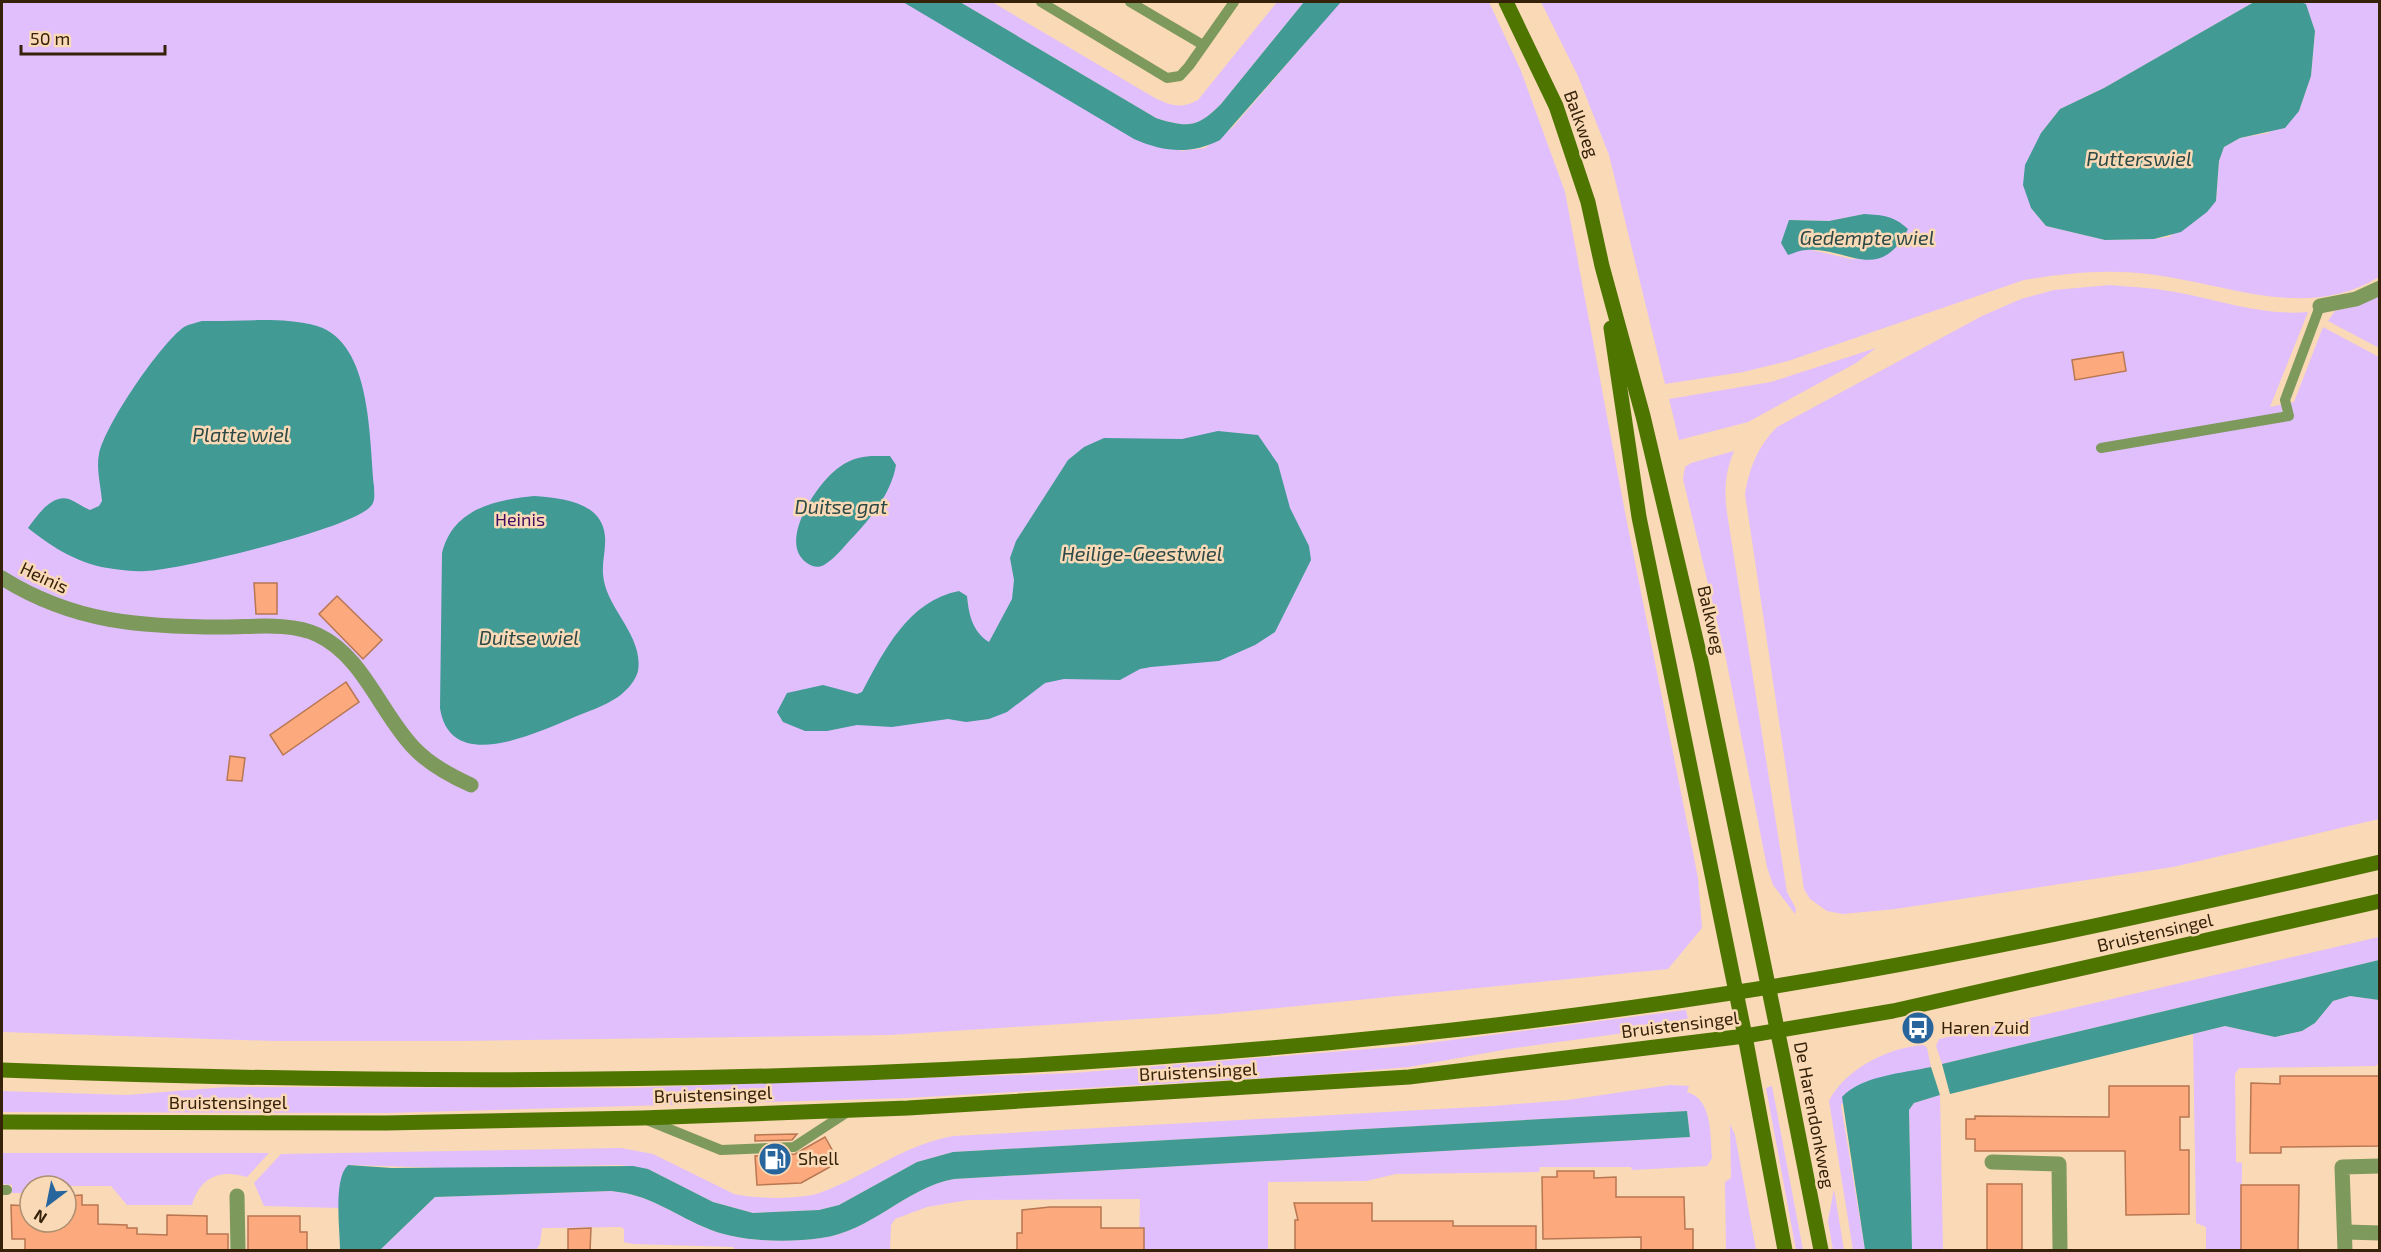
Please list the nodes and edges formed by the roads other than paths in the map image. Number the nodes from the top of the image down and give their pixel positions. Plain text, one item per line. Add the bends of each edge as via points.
1 (1041, 2) edge
2 (1130, 2) edge
3 (1234, 2) edge
4 (1506, 2) edge
5 (1203, 45) junction
6 (1602, 266) junction
7 (2379, 288) edge
8 (2320, 306) joint
9 (2101, 448) dead end
10 (2, 578) edge
11 (471, 785) dead end
12 (2379, 862) edge
13 (2379, 901) edge
14 (1767, 987) junction
15 (1736, 993) junction
16 (1777, 1031) junction
17 (1745, 1036) junction
18 (2, 1070) edge
19 (851, 1110) junction
20 (642, 1118) junction
21 (2, 1122) edge
22 (1992, 1162) dead end
23 (2379, 1166) edge
24 (237, 1196) dead end
25 (2346, 1232) junction
26 (2379, 1233) edge
27 (237, 1251) edge
28 (1785, 1251) edge
29 (1821, 1251) edge
30 (2060, 1251) edge
31 (2345, 1251) edge

1 - 5 lane via 1167,78 1180,76
2 - 5 lane
3 - 5 lane
4 - 6 main road, Balkweg via 1556,106 1588,202
6 - 14 main road, Balkweg via 1643,416 1698,650
6 - 15 main road, Balkweg via 1639,517
7 - 8 street via 2356,299
8 - 9 lane via 2285,400 2289,416
10 - 11 street, Heinis via 52,605 84,616 158,627 294,628 317,634 334,644 362,676 414,748 451,776
12 - 14 main road, Bruistensingel via 2049,938
13 - 16 main road, Bruistensingel via 1893,1011
14 - 15 main road, Bruistensingel
14 - 16 main road, De Harendonkweg
15 - 17 main road
15 - 18 main road, Bruistensingel via 1411,1034 907,1071 376,1078
16 - 17 main road, Bruistensingel
16 - 29 main road, De Harendonkweg
17 - 19 main road, Bruistensingel via 1398,1078
17 - 28 main road
19 - 20 main road, Bruistensingel
19 - 20 lane via 794,1147 721,1150
20 - 21 main road, Bruistensingel via 386,1123
22 - 30 street via 2059,1164
23 - 25 street via 2342,1167
24 - 27 street
25 - 26 street
25 - 31 street

